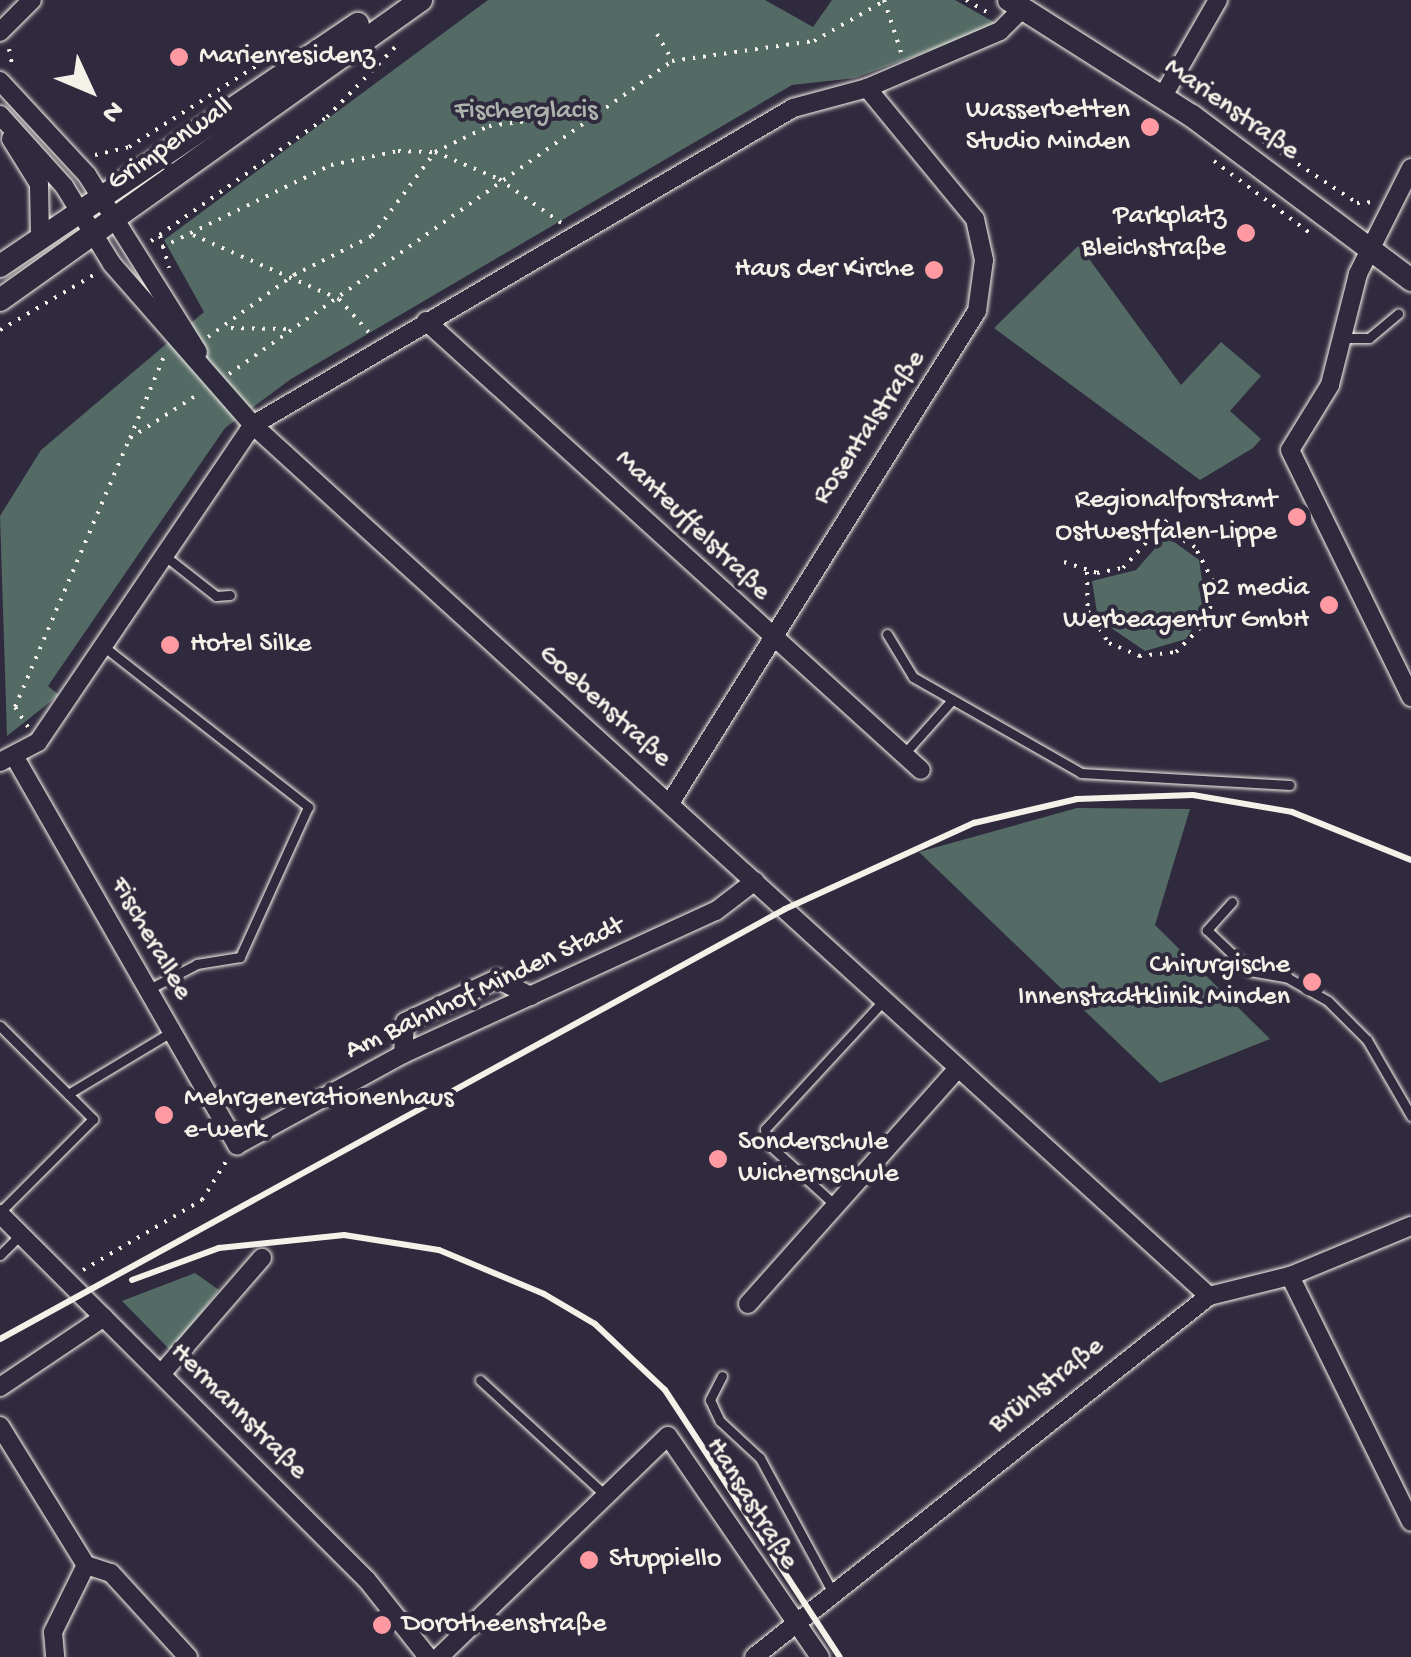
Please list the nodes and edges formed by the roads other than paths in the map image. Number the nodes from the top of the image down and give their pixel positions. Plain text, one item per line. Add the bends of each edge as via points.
1 (32, 0) edge
2 (395, 0) edge
3 (420, 0) edge
4 (1218, 0) edge
5 (1024, 9) edge
6 (1, 31) edge
7 (0, 82) edge
8 (866, 88) junction
9 (1163, 96) junction
10 (0, 119) edge
11 (1411, 168) edge
12 (101, 194) junction
13 (78, 208) junction
14 (116, 219) junction
15 (94, 233) junction
16 (40, 235) junction
17 (1370, 246) junction
18 (0, 266) edge
19 (1411, 280) edge
20 (0, 300) edge
21 (1398, 314) dead end
22 (426, 321) junction
23 (1340, 337) junction
24 (217, 382) junction
25 (253, 425) junction
26 (165, 556) junction
27 (230, 595) dead end
28 (887, 634) dead end
29 (769, 639) junction
30 (103, 646) junction
31 (1411, 697) edge
32 (952, 700) junction
33 (904, 755) junction
34 (8, 762) edge
35 (921, 770) dead end
36 (1290, 785) dead end
37 (670, 803) junction
38 (755, 880) junction
39 (1232, 902) dead end
40 (147, 990) junction
41 (530, 996) junction
42 (884, 1000) junction
43 (0, 1026) edge
44 (172, 1032) junction
45 (403, 1054) junction
46 (958, 1068) junction
47 (68, 1094) junction
48 (1411, 1116) edge
49 (237, 1144) joint
50 (836, 1206) junction
51 (0, 1213) edge
52 (1411, 1226) edge
53 (20, 1235) junction
54 (0, 1255) edge
55 (262, 1258) dead end
56 (1290, 1276) junction
57 (1209, 1296) junction
58 (748, 1304) dead end
59 (104, 1317) junction
60 (161, 1374) junction
61 (722, 1376) dead end
62 (480, 1380) dead end
63 (0, 1387) edge
64 (0, 1426) edge
65 (604, 1494) junction
66 (1411, 1522) edge
67 (86, 1565) junction
68 (834, 1593) junction
69 (794, 1626) junction
70 (54, 1657) edge
71 (188, 1657) edge
72 (428, 1657) edge
73 (439, 1657) edge
74 (754, 1657) edge
75 (820, 1657) edge

1 - 6 street
2 - 12 street, Grimpenwall
3 - 14 street, Grimpenwall
4 - 9 street
5 - 8 street
5 - 9 street, Marienstraße
7 - 12 street, Goebenstraße
8 - 22 street via 792,108
8 - 29 street, Rosentalstraße via 967,204 981,235 982,288 954,353
9 - 17 street, Marienstraße
10 - 13 street, Goebenstraße
10 - 16 street via 40,184
11 - 17 street
12 - 13 street, Grimpenwall
12 - 14 street, Goebenstraße
13 - 15 street, Goebenstraße
13 - 16 street, Grimpenwall
14 - 15 street, Grimpenwall
14 - 24 street, Goebenstraße
15 - 20 street, Grimpenwall
15 - 24 street, Goebenstraße
16 - 18 street, Grimpenwall
17 - 19 street, Marienstraße
17 - 23 street
21 - 23 lane via 1369,338
22 - 25 street
22 - 29 street, Manteuffelstraße
23 - 31 street via 1330,385 1290,450
24 - 25 street, Goebenstraße
25 - 26 street
25 - 37 street, Goebenstraße
26 - 27 lane via 216,596
26 - 30 street
28 - 32 lane via 913,677
29 - 33 street, Manteuffelstraße
29 - 37 street, Rosentalstraße
30 - 34 street via 38,742
30 - 40 lane via 308,806 240,957 197,964
32 - 33 lane
32 - 36 lane via 1081,773
33 - 35 street, Manteuffelstraße
34 - 40 street, Fischerallee
37 - 38 street, Goebenstraße
38 - 41 street, Am Bahnhof Minden Stadt via 716,911
38 - 42 street, Goebenstraße
39 - 48 lane via 1207,930 1250,971 1288,978 1328,1002 1367,1040
40 - 44 street, Fischerallee
41 - 45 street, Am Bahnhof Minden Stadt
41 - 45 street via 497,979 405,1022
42 - 46 street, Goebenstraße
42 - 50 lane via 765,1129 766,1142
43 - 47 lane
44 - 47 lane
44 - 49 street, Fischerallee
45 - 49 street, Am Bahnhof Minden Stadt
46 - 50 street
46 - 57 street, Goebenstraße
47 - 51 lane via 93,1119
50 - 58 street
51 - 53 street, Hermannstraße
52 - 56 street, Brühlstraße
53 - 54 lane
53 - 59 street, Hermannstraße
55 - 60 street
56 - 57 street, Brühlstraße
56 - 66 street
57 - 68 street, Brühlstraße
59 - 60 street, Hermannstraße
59 - 63 street
60 - 72 street, Hermannstraße via 367,1580
61 - 68 lane via 710,1400 720,1421 760,1458
62 - 65 lane
64 - 67 street
65 - 69 street, Hansastraße via 660,1438 682,1444
65 - 73 street
67 - 70 street via 52,1632
67 - 71 street via 110,1573
68 - 69 street, Brühlstraße
69 - 74 street, Brühlstraße
69 - 75 street, Hansastraße

